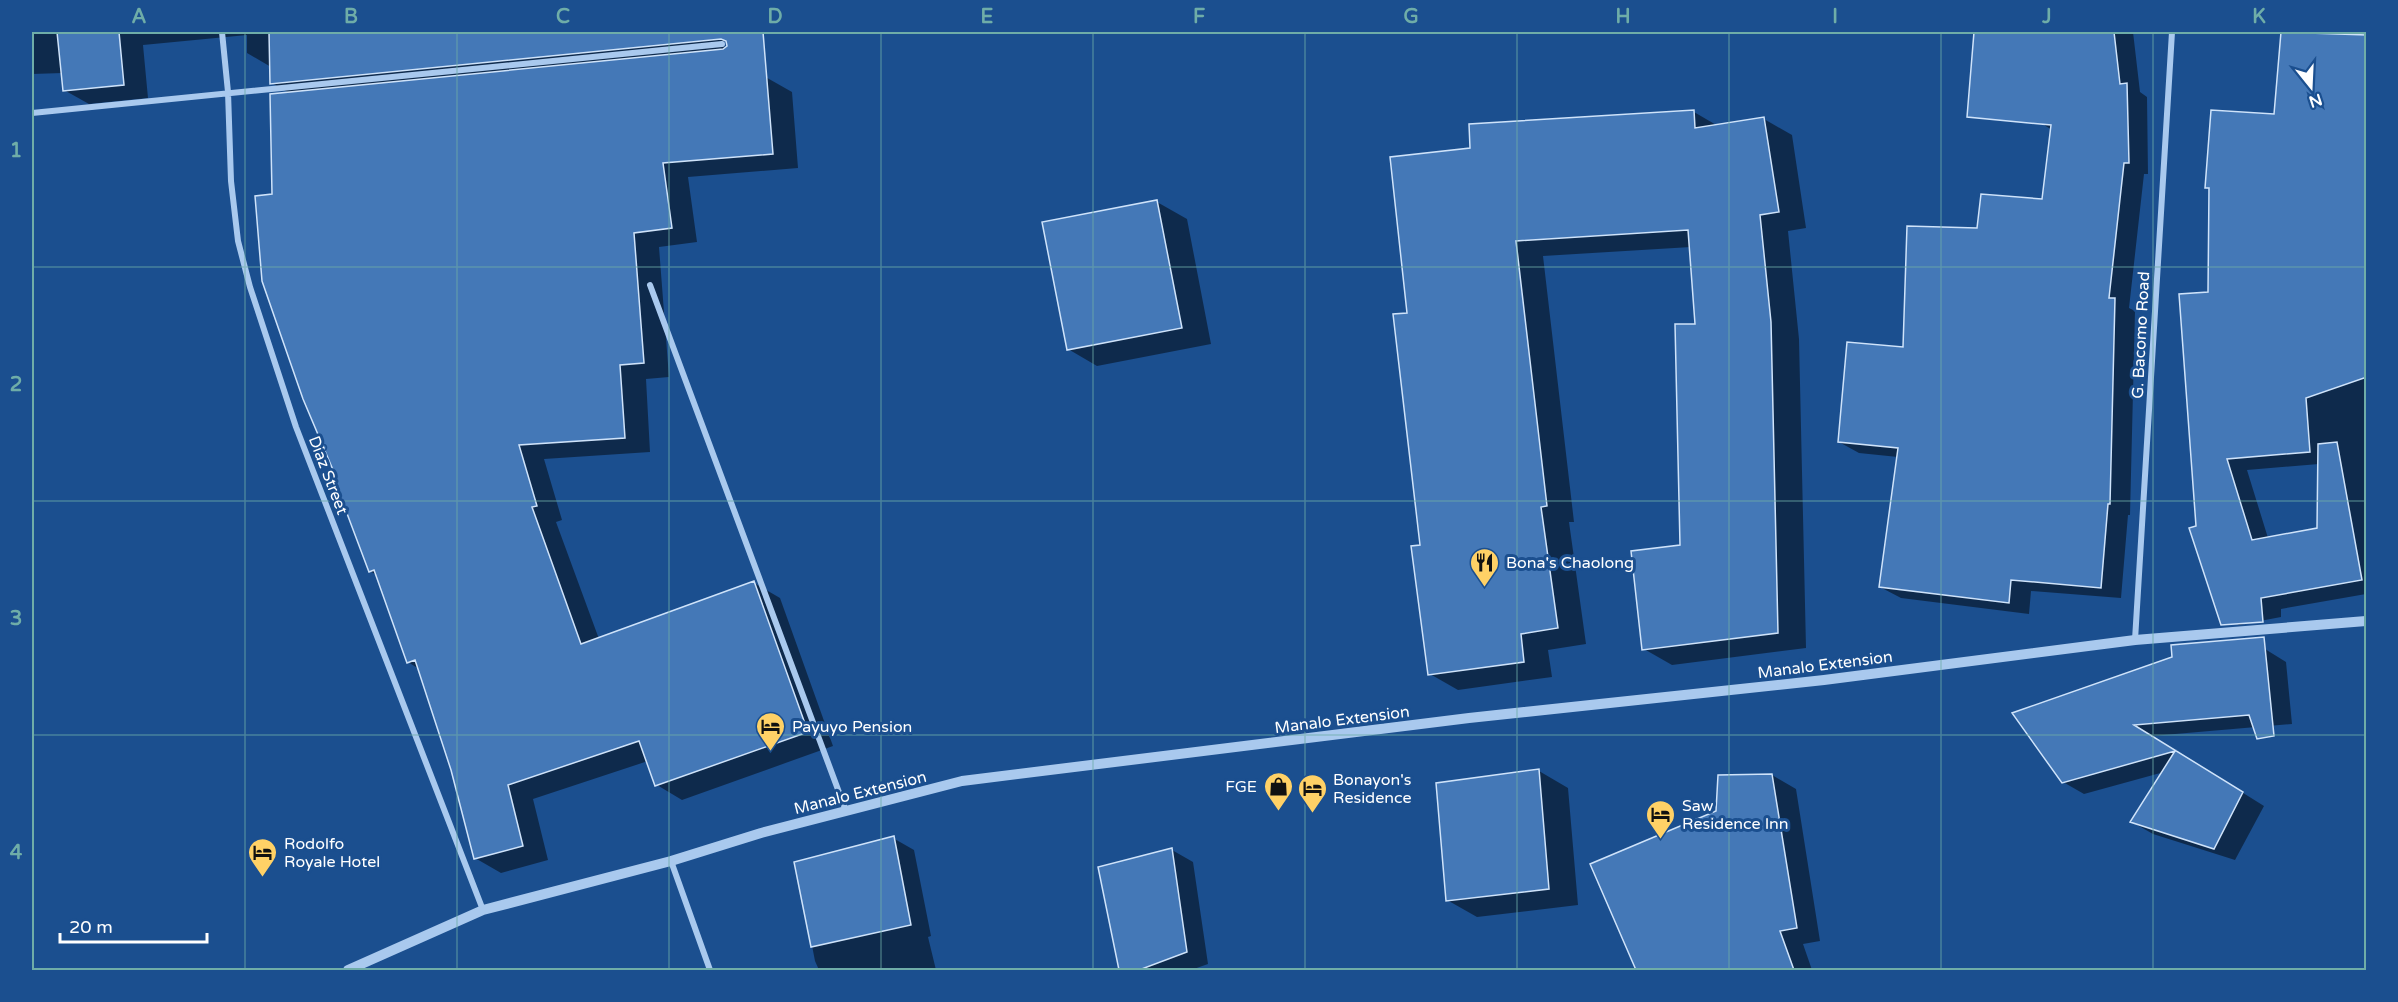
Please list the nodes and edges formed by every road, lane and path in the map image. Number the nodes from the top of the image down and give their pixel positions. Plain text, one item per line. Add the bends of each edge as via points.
1 (222, 32) edge
2 (2172, 32) edge
3 (722, 44) dead end
4 (228, 92) junction
5 (32, 112) edge
6 (650, 285) dead end
7 (2367, 621) edge
8 (2135, 640) junction
9 (846, 811) junction
10 (671, 861) junction
11 (483, 910) junction
12 (348, 970) edge
13 (710, 970) edge

1 - 4 street, Diaz Street
2 - 8 street, G. Bacomo Road
3 - 4 street
4 - 5 street
4 - 11 street, Diaz Street via 231,181 238,241 250,287 296,427
6 - 9 street
7 - 8 street, Manalo Extension
8 - 9 street, Manalo Extension via 962,781
9 - 10 street, Manalo Extension
10 - 11 street, Manalo Extension
10 - 13 street
11 - 12 street, Manalo Extension

